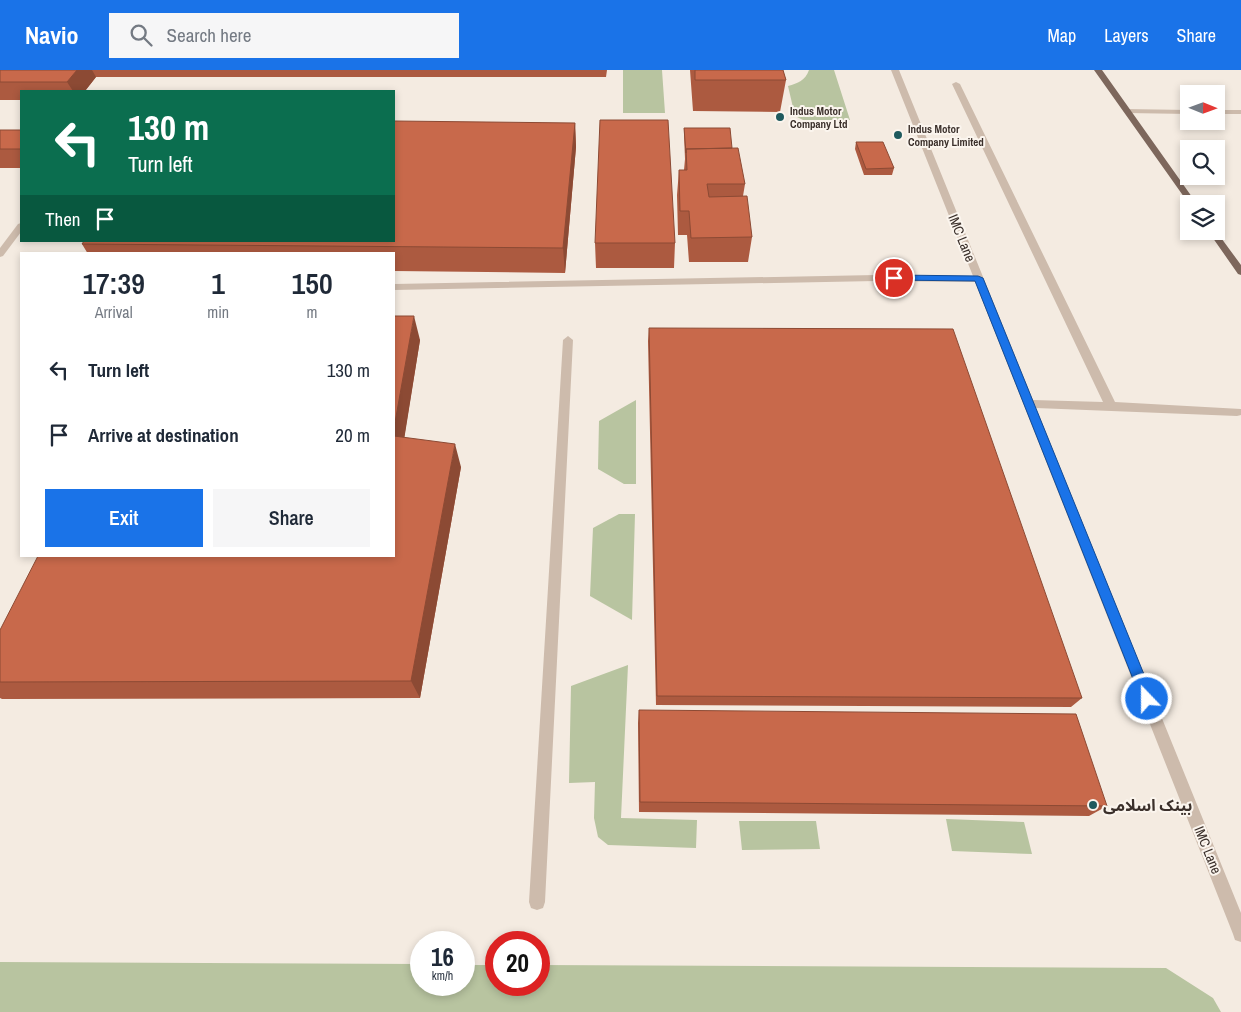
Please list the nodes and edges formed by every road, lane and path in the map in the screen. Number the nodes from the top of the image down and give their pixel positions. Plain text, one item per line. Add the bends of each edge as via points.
1 (895, 70) edge
2 (1098, 70) edge
3 (956, 84) dead end
4 (1127, 111) junction
5 (1180, 112) edge
6 (1225, 112) edge
7 (1241, 112) edge
8 (1187, 195) edge
9 (20, 227) edge
10 (1218, 240) edge
11 (0, 254) edge
12 (1241, 272) edge
13 (978, 278) junction
14 (395, 287) edge
15 (568, 340) dead end
16 (1029, 404) junction
17 (1111, 406) junction
18 (1237, 412) dead end
19 (537, 902) dead end
20 (1241, 934) edge

1 - 13 lane, IMC Lane
2 - 4 main road
3 - 17 lane
4 - 5 lane
4 - 8 main road
6 - 7 lane
9 - 11 lane
10 - 12 main road
13 - 14 lane
13 - 16 lane, IMC Lane
15 - 19 lane
16 - 17 lane
16 - 20 lane, IMC Lane
17 - 18 lane

